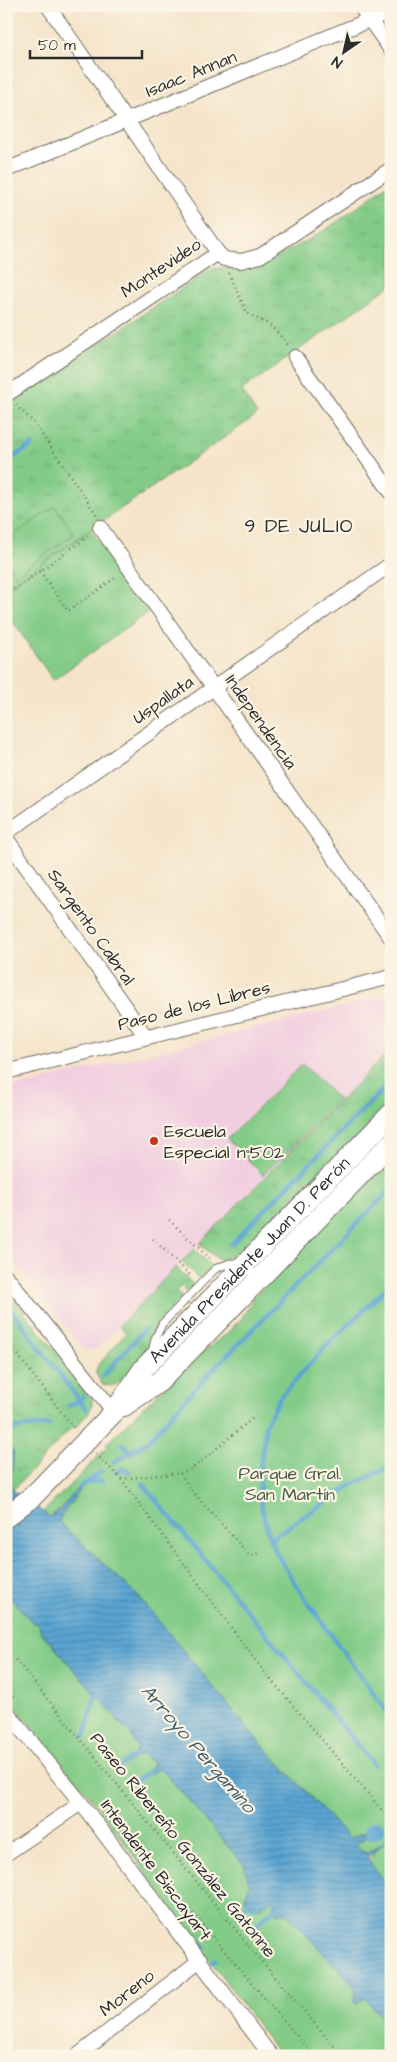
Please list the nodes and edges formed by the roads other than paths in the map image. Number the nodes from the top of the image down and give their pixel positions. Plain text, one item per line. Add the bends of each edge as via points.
1 (48, 6) edge
2 (360, 6) edge
3 (391, 11) edge
4 (370, 20) junction
5 (391, 50) edge
6 (128, 120) junction
7 (391, 169) edge
8 (6, 170) edge
9 (221, 256) junction
10 (295, 357) road end
11 (7, 394) edge
12 (391, 492) edge
13 (100, 527) road end
14 (391, 564) edge
15 (214, 688) junction
16 (6, 833) edge
17 (6, 838) edge
18 (391, 938) edge
19 (391, 977) edge
20 (146, 1037) junction
21 (6, 1072) edge
22 (391, 1114) edge
23 (391, 1143) edge
24 (244, 1264) junction
25 (6, 1276) edge
26 (259, 1279) junction
27 (150, 1362) junction
28 (114, 1412) junction
29 (6, 1517) edge
30 (6, 1711) edge
31 (81, 1803) junction
32 (6, 1854) edge
33 (200, 1960) junction
34 (77, 2056) edge
35 (271, 2056) edge

1 - 6 street
2 - 4 street
3 - 4 street, Isaac Annan
4 - 5 street
4 - 6 street, Isaac Annan
6 - 8 street, Isaac Annan
6 - 9 street
7 - 9 street, Montevideo via 260,256 242,261
9 - 11 street, Montevideo
10 - 12 street
13 - 15 street, Independencia
14 - 15 street, Uspallata
15 - 16 street, Uspallata
15 - 18 street, Independencia
17 - 20 street, Sargento Cabral
19 - 20 street, Paso de los Libres
20 - 21 street, Paso de los Libres
22 - 24 main road, Avenida Presidente Juan D. Perón
23 - 26 main road, Avenida Presidente Juan D. Perón
24 - 26 lane
24 - 27 main road, Avenida Presidente Juan D. Perón
24 - 27 lane via 230,1263 218,1267 162,1324
25 - 28 street
26 - 28 main road, Avenida Presidente Juan D. Perón via 159,1382
27 - 28 main road, Avenida Presidente Juan D. Perón
28 - 29 main road, Avenida Presidente Juan D. Perón via 33,1496
30 - 31 street, Intendente Biscayart
31 - 32 street
31 - 33 street, Intendente Biscayart
33 - 34 street, Moreno
33 - 35 street, Intendente Biscayart

